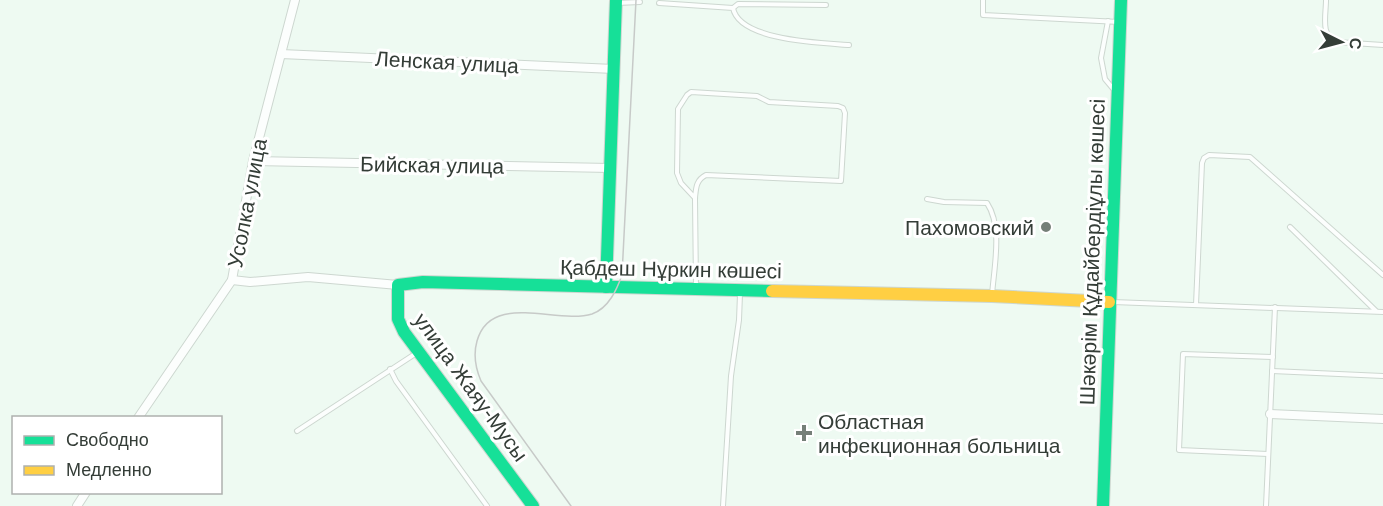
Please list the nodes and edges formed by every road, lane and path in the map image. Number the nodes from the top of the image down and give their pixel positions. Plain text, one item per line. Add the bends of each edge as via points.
1 (295, 0) edge
2 (983, 0) edge
3 (1121, 0) edge
4 (1326, 0) edge
5 (616, 2) edge
6 (640, 2) dead end
7 (659, 3) dead end
8 (826, 5) dead end
9 (733, 8) junction
10 (1114, 21) junction
11 (849, 45) dead end
12 (1383, 45) edge
13 (281, 54) junction
14 (614, 69) junction
15 (1118, 94) junction
16 (253, 161) junction
17 (610, 168) junction
18 (695, 198) junction
19 (927, 199) dead end
20 (1290, 227) dead end
21 (1383, 275) edge
22 (232, 280) junction
23 (398, 285) junction
24 (606, 287) junction
25 (696, 289) junction
26 (740, 290) junction
27 (992, 296) junction
28 (1109, 302) junction
29 (1196, 305) junction
30 (1275, 308) junction
31 (1377, 312) junction
32 (1383, 312) edge
33 (419, 352) junction
34 (1273, 357) junction
35 (390, 369) junction
36 (1272, 371) junction
37 (1383, 376) edge
38 (1270, 414) junction
39 (139, 416) edge
40 (1383, 419) edge
41 (297, 431) dead end
42 (1268, 454) junction
43 (487, 506) edge
44 (533, 506) edge
45 (723, 506) edge
46 (1103, 506) edge
47 (1266, 506) edge

1 - 13 street, Усолка улица
2 - 10 lane via 983,15
3 - 10 street, Шәкәрім Құдайбердіұлы көшесі
4 - 12 lane via 1325,31 1331,40
5 - 6 lane
5 - 14 street
7 - 9 lane
8 - 9 lane via 738,4
9 - 11 lane via 739,19 751,27 785,39
10 - 15 street, Шәкәрім Құдайбердіұлы көшесі
10 - 15 lane via 1101,58 1105,79
13 - 14 street, Ленская улица
13 - 16 street, Усолка улица
14 - 17 street
15 - 28 street, Шәкәрім Құдайбердіұлы көшесі
16 - 17 street, Бийская улица
16 - 22 street, Усолка улица
17 - 24 street
18 - 18 lane via 677,173 678,108 691,92 843,108 841,181 706,175 697,183
18 - 25 lane
19 - 27 lane via 987,203 992,210 996,238
20 - 31 lane
21 - 29 lane via 1250,157 1209,155 1202,163
22 - 23 street, Қабдеш Нұркин көшесі via 308,277
22 - 39 street, Усолка улица
23 - 24 street, Қабдеш Нұркин көшесі via 423,282
23 - 33 street, улица Жаяу-Мусы via 398,319
24 - 25 street, Қабдеш Нұркин көшесі
25 - 26 street, Қабдеш Нұркин көшесі
26 - 27 street, Қабдеш Нұркин көшесі
26 - 45 lane
27 - 28 street, Қабдеш Нұркин көшесі
28 - 29 lane
28 - 46 street, Шәкәрім Құдайбердіұлы көшесі
29 - 30 lane
30 - 31 lane
30 - 34 lane
31 - 32 lane
33 - 35 lane
33 - 44 street, улица Жаяу-Мусы
34 - 36 lane
34 - 42 lane via 1183,354 1179,450
35 - 41 lane
35 - 43 lane
36 - 37 lane
36 - 38 lane
38 - 40 street
38 - 42 lane
42 - 47 lane

